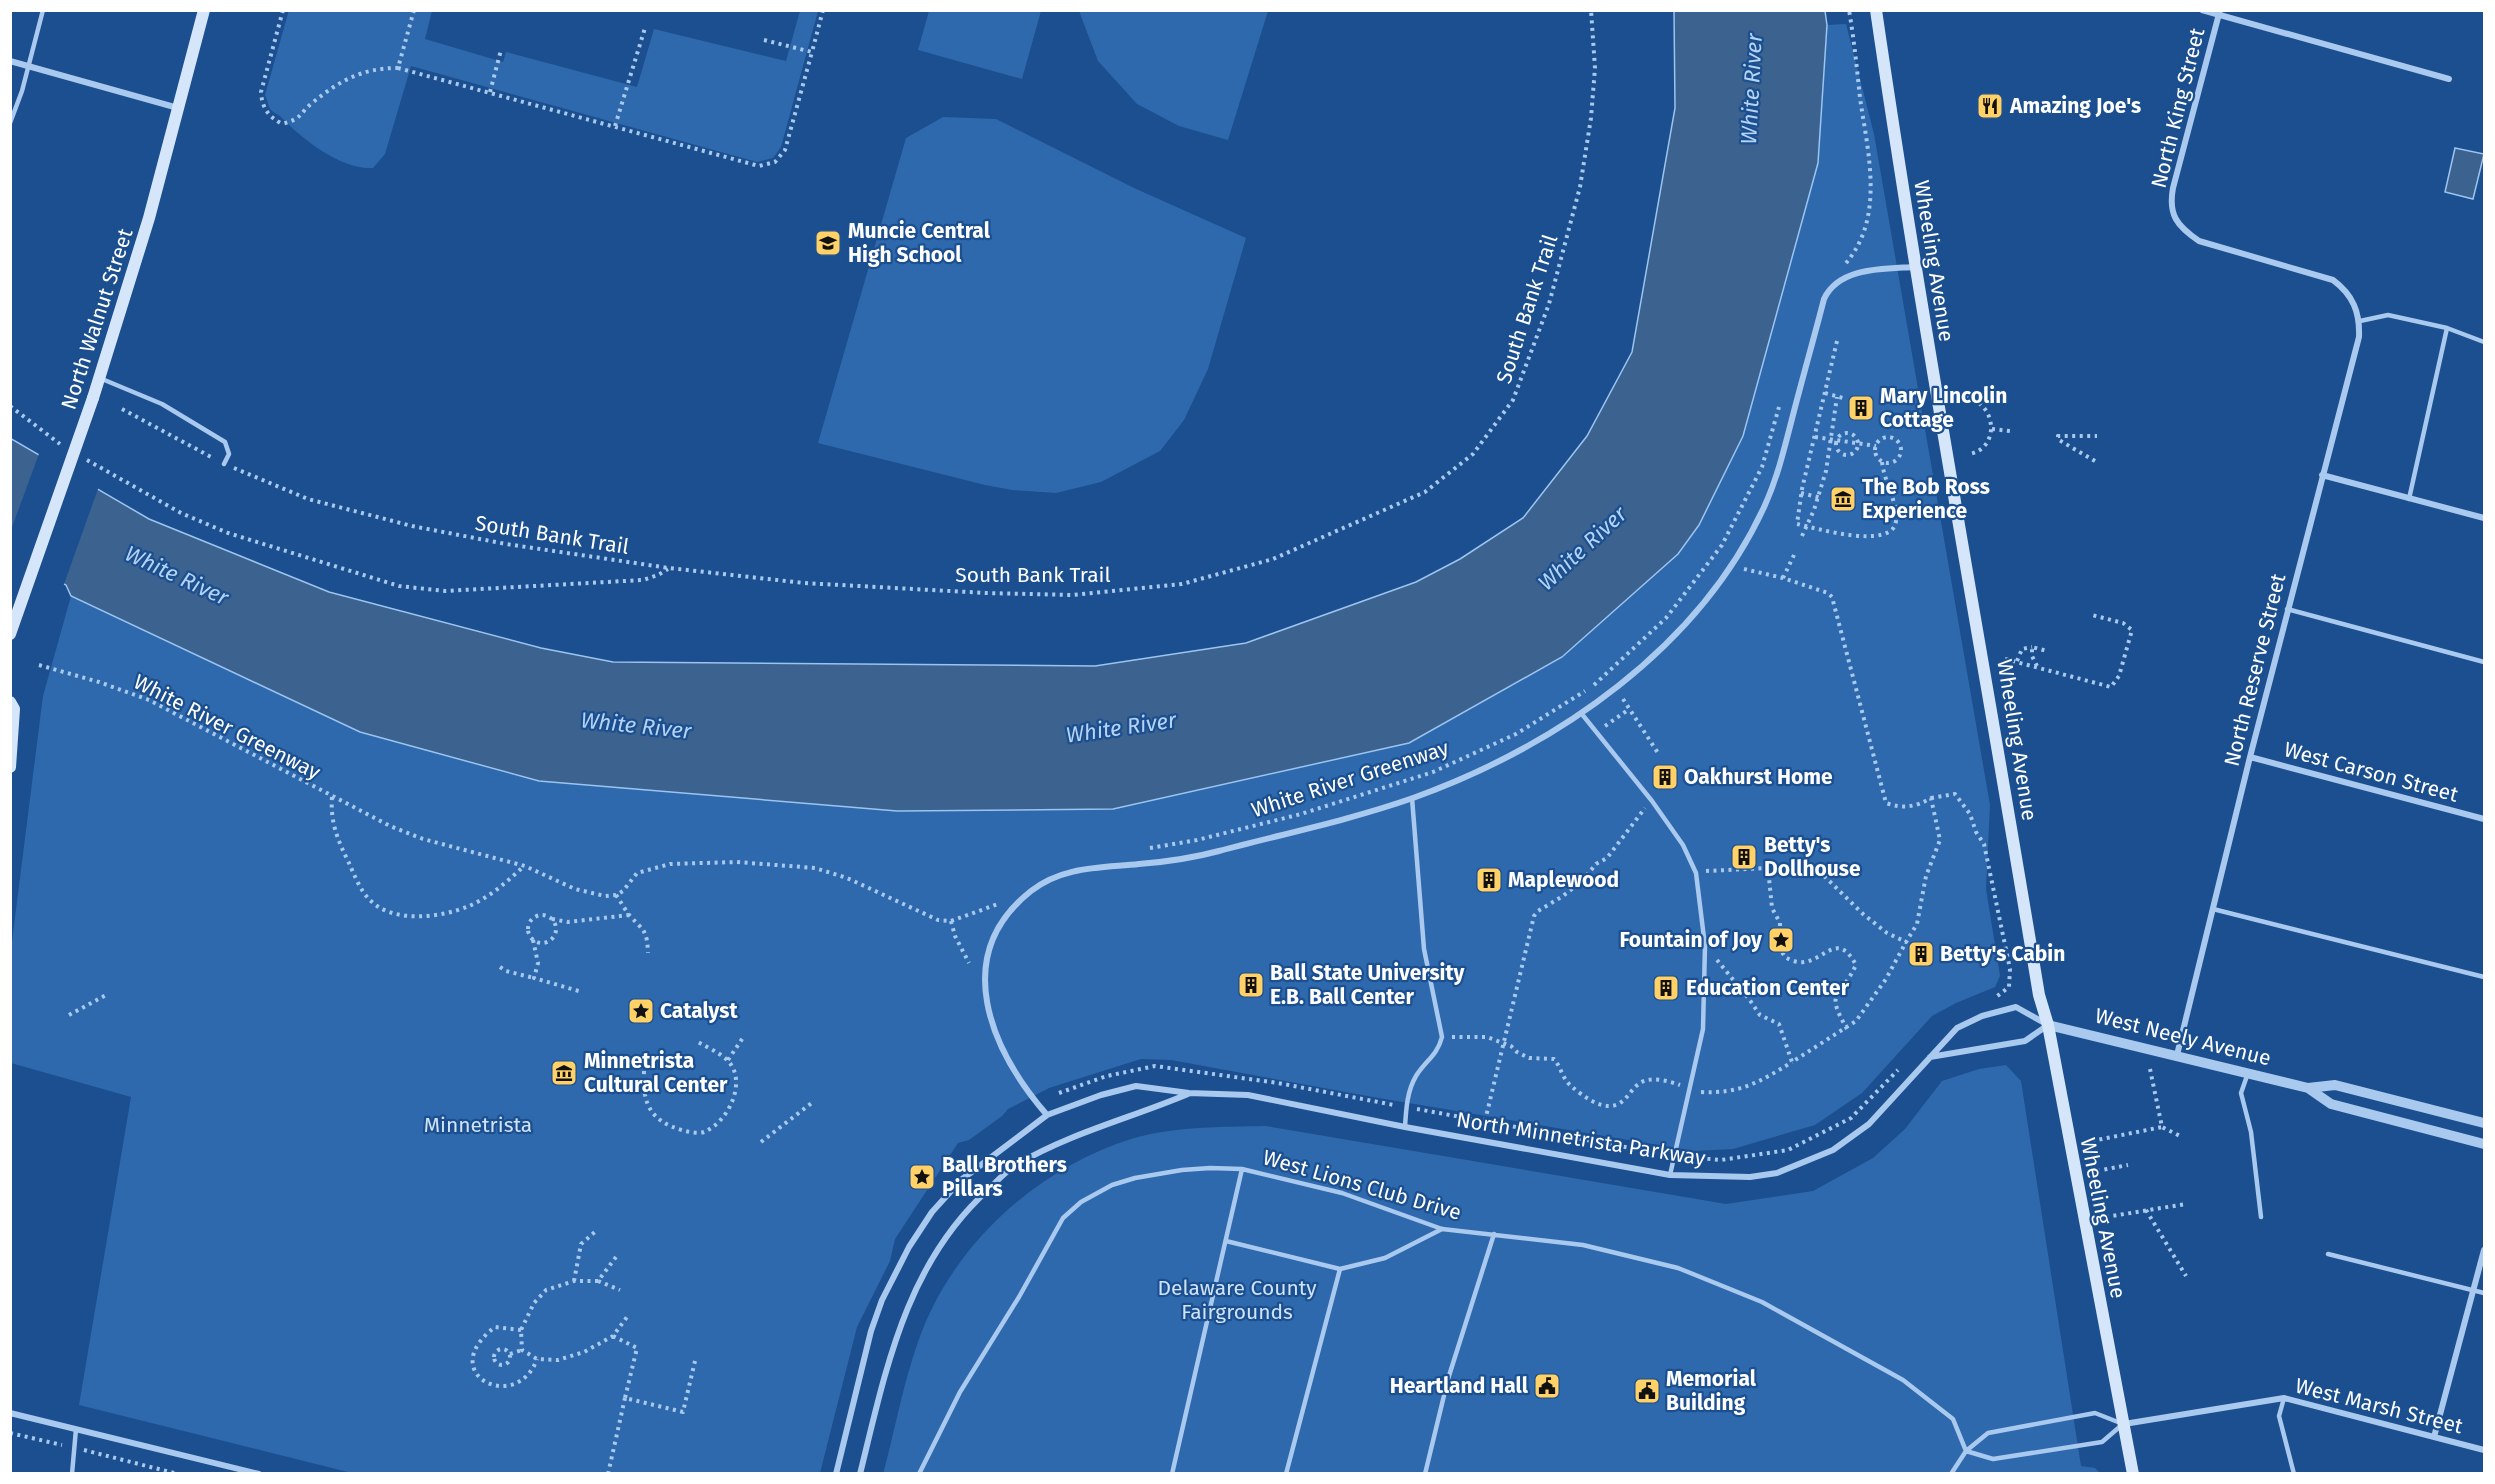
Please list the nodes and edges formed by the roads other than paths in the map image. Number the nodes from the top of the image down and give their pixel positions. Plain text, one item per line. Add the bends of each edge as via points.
1 (42, 10) edge
2 (204, 10) edge
3 (1876, 10) edge
4 (2202, 10) edge
5 (2220, 13) edge
6 (10, 61) edge
7 (29, 66) junction
8 (2450, 78) dead end
9 (179, 108) junction
10 (10, 123) edge
11 (1914, 267) junction
12 (2360, 321) junction
13 (2447, 328) junction
14 (2484, 342) edge
15 (99, 378) junction
16 (225, 464) road end
17 (2322, 476) junction
18 (2409, 499) junction
19 (2484, 518) edge
20 (2288, 609) junction
21 (10, 634) edge
22 (2484, 662) edge
23 (10, 702) edge
24 (1581, 713) junction
25 (2250, 756) junction
26 (10, 767) edge
27 (1412, 798) junction
28 (2484, 819) edge
29 (2213, 909) junction
30 (2484, 977) edge
31 (2048, 1025) junction
32 (2177, 1055) junction
33 (1930, 1057) junction
34 (2248, 1074) junction
35 (2308, 1088) junction
36 (1189, 1093) junction
37 (1047, 1115) junction
38 (2484, 1124) edge
39 (1405, 1127) junction
40 (2484, 1144) edge
41 (1242, 1169) junction
42 (1670, 1175) junction
43 (2261, 1217) dead end
44 (1442, 1229) junction
45 (1494, 1234) junction
46 (1226, 1241) junction
47 (2484, 1250) edge
48 (2328, 1254) dead end
49 (1340, 1269) junction
50 (2474, 1290) junction
51 (2484, 1293) edge
52 (2284, 1398) junction
53 (10, 1413) edge
54 (2123, 1424) junction
55 (76, 1429) junction
56 (2434, 1437) junction
57 (2484, 1450) edge
58 (1966, 1451) junction
59 (242, 1471) edge
60 (72, 1473) edge
61 (259, 1473) edge
62 (836, 1473) edge
63 (860, 1473) edge
64 (919, 1473) edge
65 (1172, 1473) edge
66 (1286, 1473) edge
67 (1425, 1473) edge
68 (1950, 1473) edge
69 (2133, 1473) edge
70 (2294, 1473) edge

1 - 7 lane
2 - 9 main road, North Walnut Street
3 - 11 main road, Wheeling Avenue
4 - 5 street
5 - 8 street
5 - 12 street, North King Street via 2173,188 2171,199 2180,228 2199,241 2333,280 2350,296
6 - 7 street
7 - 9 street
7 - 10 lane
9 - 15 main road, North Walnut Street
11 - 24 street via 1863,272 1830,287 1778,470 1750,534 1726,575 1684,627
11 - 31 main road, Wheeling Avenue via 2039,995
12 - 13 lane via 2388,315
12 - 17 street, North Reserve Street
13 - 14 lane
13 - 18 lane
15 - 16 lane via 162,404 225,442 229,454
15 - 21 main road, North Walnut Street, bridge
17 - 18 street
17 - 20 street, North Reserve Street
18 - 19 street
20 - 22 lane
20 - 25 street, North Reserve Street
23 - 26 main road via 14,709
24 - 27 street via 1524,748
24 - 42 lane via 1652,801 1683,845 1696,873 1705,946 1702,1029
25 - 28 street, West Carson Street
25 - 29 street, North Reserve Street
27 - 37 street via 1210,854 1068,872 1030,892 999,929 987,959 984,991 990,1020 1006,1058
27 - 39 lane via 1424,949 1442,1037 1439,1050 1415,1078
29 - 30 lane
29 - 32 street, North Reserve Street
31 - 32 street, West Neely Avenue
31 - 33 street via 2025,1041
31 - 33 street, North Minnetrista Parkway via 2016,1007 1982,1016 1957,1028
31 - 54 main road, Wheeling Avenue
32 - 34 street, West Neely Avenue
33 - 42 street, North Minnetrista Parkway via 1869,1124 1833,1150 1800,1165 1750,1177
34 - 35 street, West Neely Avenue
34 - 43 lane via 2241,1094 2251,1132
35 - 38 street, West Neely Avenue via 2335,1085
35 - 40 street, West Neely Avenue via 2331,1104
36 - 37 street, North Minnetrista Parkway via 1136,1086
36 - 39 street, North Minnetrista Parkway via 1278,1099
36 - 63 street, North Minnetrista Parkway via 1099,1126 1014,1166 978,1198 944,1237 910,1300 899,1330
37 - 62 street, North Minnetrista Parkway via 961,1180 932,1212 909,1247 871,1331
39 - 42 street, North Minnetrista Parkway
41 - 44 lane, West Lions Club Drive via 1342,1193
41 - 46 lane
41 - 64 lane, West Lions Club Drive via 1182,1170 1135,1178 1092,1195 1063,1218 960,1392
44 - 45 lane, West Lions Club Drive
44 - 49 lane via 1385,1258
45 - 58 lane, West Lions Club Drive via 1622,1253 1678,1268 1762,1302 1903,1380 1953,1419
45 - 67 lane via 1448,1379
46 - 49 lane
46 - 65 lane
47 - 50 street
48 - 50 lane
49 - 66 lane
50 - 51 lane
50 - 56 street
52 - 54 street, West Marsh Street
52 - 56 street, West Marsh Street
52 - 70 lane via 2279,1416
53 - 55 street
54 - 58 lane via 2102,1442 1993,1459
54 - 58 lane via 2095,1413 1988,1433
54 - 69 main road, Wheeling Avenue
55 - 59 street
55 - 60 lane
56 - 57 street, West Marsh Street
58 - 68 lane
59 - 61 street

